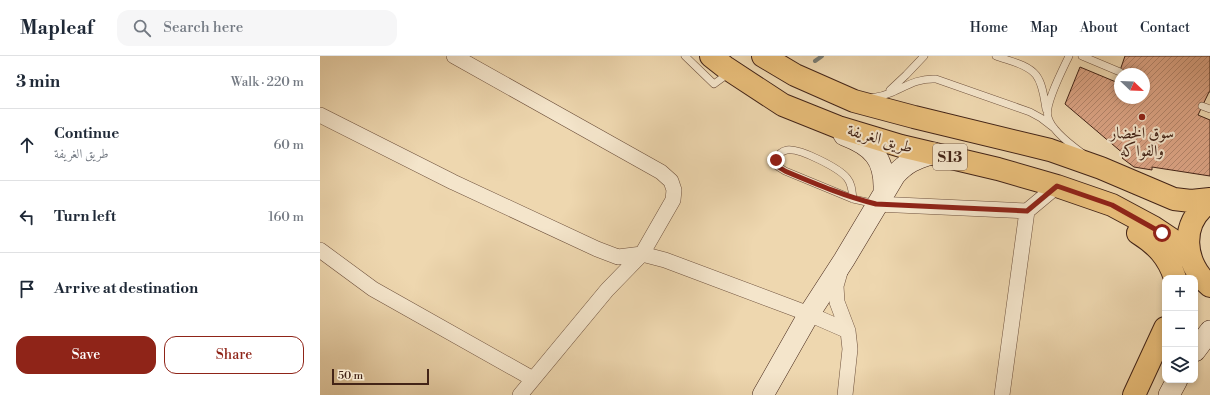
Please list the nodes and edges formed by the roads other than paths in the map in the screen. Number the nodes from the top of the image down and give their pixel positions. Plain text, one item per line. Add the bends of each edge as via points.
1 (454, 56) edge
2 (685, 56) edge
3 (711, 56) edge
4 (763, 56) edge
5 (924, 56) edge
6 (996, 56) edge
7 (1069, 56) edge
8 (1082, 56) edge
9 (1114, 69) edge
10 (732, 72) junction
11 (879, 96) junction
12 (854, 101) junction
13 (783, 104) junction
14 (1202, 106) dead end
15 (1210, 109) edge
16 (1047, 111) junction
17 (320, 115) edge
18 (1054, 128) junction
19 (934, 154) junction
20 (1101, 168) junction
21 (1057, 186) junction
22 (880, 197) junction
23 (852, 198) junction
24 (1210, 199) edge
25 (1210, 202) edge
26 (1112, 205) junction
27 (1027, 211) junction
28 (320, 250) edge
29 (642, 254) junction
30 (844, 260) junction
31 (1191, 265) edge
32 (1174, 275) edge
33 (1210, 286) edge
34 (810, 314) junction
35 (1210, 331) edge
36 (848, 332) junction
37 (1162, 334) edge
38 (1198, 347) edge
39 (1162, 358) edge
40 (533, 379) junction
41 (520, 395) edge
42 (764, 395) edge
43 (845, 395) edge
44 (1002, 395) edge
45 (1134, 395) edge
46 (1142, 395) edge

1 - 29 street via 641,160 671,181 674,190 673,200
2 - 10 lane via 714,84
3 - 10 main road, طريق الغريفة / S13
4 - 12 main road, طريق الغريفة / S13 via 795,75
5 - 11 lane via 895,87
6 - 16 lane via 1027,68 1036,76
7 - 16 lane
8 - 9 lane
10 - 13 main road, طريق الغريفة / S13
11 - 12 lane
11 - 18 lane via 919,80 936,79 1030,112
12 - 20 main road, طريق الغريفة / S13 via 1050,150
13 - 19 main road, طريق الغريفة / S13 via 838,127
13 - 22 street via 810,122 864,144 875,153 882,164 885,177
14 - 15 lane
16 - 18 lane
17 - 29 street via 453,182 597,249 618,257
18 - 20 lane
19 - 21 main road, طريق الغريفة / S13
19 - 22 street via 912,160 903,166
20 - 24 main road, طريق الغريفة / S13 via 1174,199
21 - 26 main road, طريق الغريفة / S13
21 - 27 street
22 - 23 lane
22 - 27 street
22 - 30 street
23 - 23 lane via 851,184 841,172 795,150 786,150 779,154 777,166 785,171
25 - 31 main road via 1196,216 1190,228 1188,242
26 - 31 main road, طريق الغريفة / S13 via 1162,233
26 - 32 main road via 1123,222 1161,250
27 - 44 street
28 - 40 street via 373,289
29 - 34 street via 665,260
29 - 40 street via 607,290
30 - 34 street
30 - 36 street via 836,286 837,302
31 - 33 main road, S13
34 - 36 street
34 - 42 street
35 - 38 street
36 - 43 street via 850,349
37 - 45 main road
39 - 46 street
40 - 41 street

